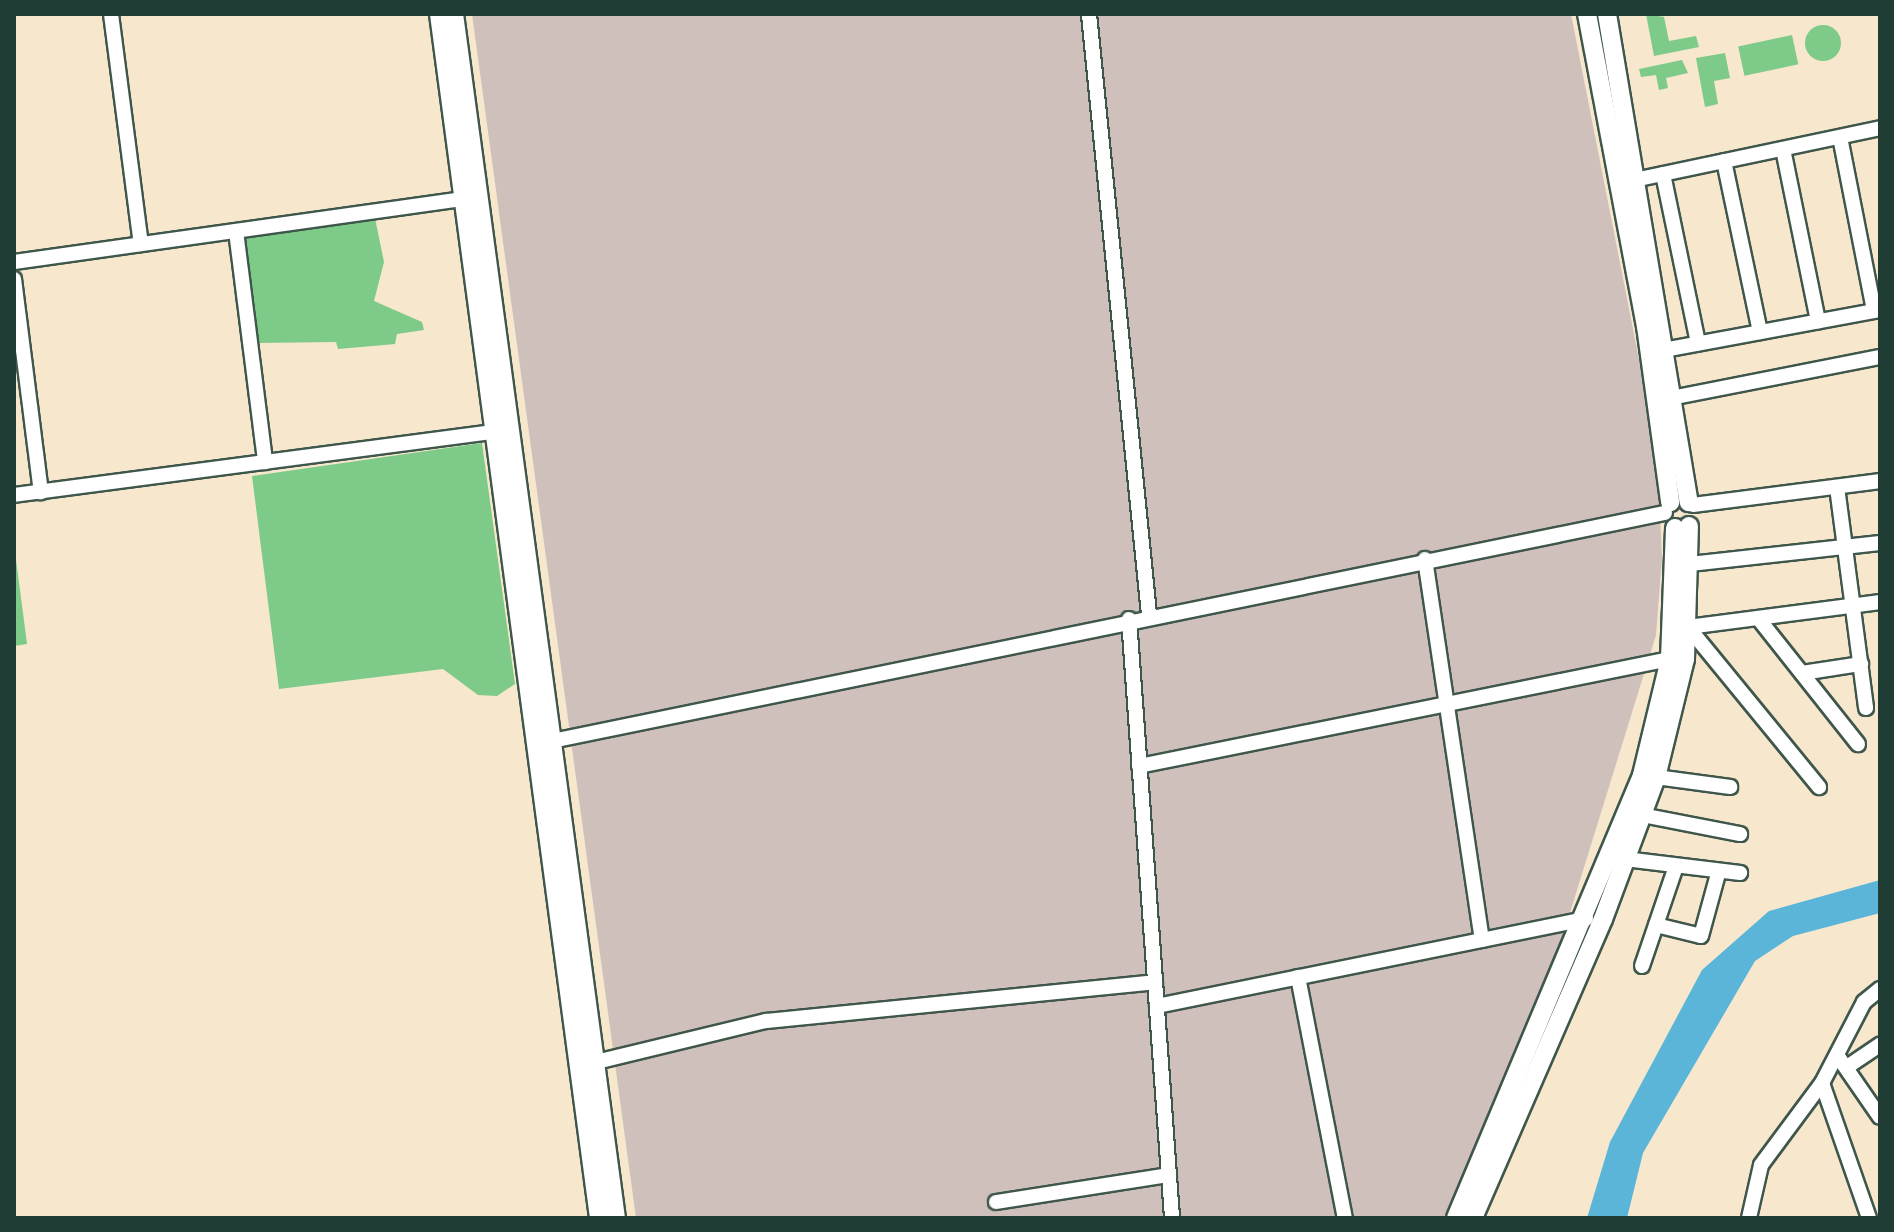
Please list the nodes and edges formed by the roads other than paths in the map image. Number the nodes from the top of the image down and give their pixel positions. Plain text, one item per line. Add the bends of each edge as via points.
1 (111, 14) edge
2 (439, 14) edge
3 (454, 14) edge
4 (1089, 14) edge
5 (1587, 14) edge
6 (1607, 14) edge
7 (1880, 128) edge
8 (1840, 137) junction
9 (1783, 149) junction
10 (1724, 161) junction
11 (1663, 174) junction
12 (1639, 179) junction
13 (464, 199) junction
14 (236, 231) junction
15 (141, 244) junction
16 (14, 262) edge
17 (14, 279) edge
18 (1877, 310) edge
19 (1818, 321) junction
20 (1760, 332) junction
21 (1698, 343) junction
22 (1669, 349) junction
23 (1880, 357) edge
24 (1676, 397) junction
25 (503, 431) junction
26 (265, 462) junction
27 (1880, 481) edge
28 (1837, 487) junction
29 (41, 492) junction
30 (14, 495) edge
31 (1691, 503) junction
32 (1675, 517) junction
33 (1880, 543) edge
34 (1845, 547) junction
35 (1425, 559) junction
36 (1690, 564) junction
37 (1880, 602) edge
38 (1853, 605) junction
39 (1149, 614) junction
40 (1758, 618) junction
41 (1129, 619) junction
42 (1688, 627) junction
43 (1670, 659) junction
44 (1861, 664) junction
45 (1802, 673) junction
46 (1447, 704) junction
47 (1866, 708) dead end
48 (544, 743) junction
49 (1858, 744) dead end
50 (1139, 766) junction
51 (1656, 777) junction
52 (1730, 787) dead end
53 (1819, 787) dead end
54 (1642, 815) junction
55 (1740, 834) dead end
56 (1625, 859) junction
57 (1675, 869) junction
58 (1740, 873) dead end
59 (1718, 874) junction
60 (1587, 919) junction
61 (1656, 925) junction
62 (1482, 940) junction
63 (1642, 966) dead end
64 (1298, 977) junction
65 (1155, 982) junction
66 (1880, 989) edge
67 (1157, 1006) junction
68 (1880, 1045) edge
69 (1842, 1061) junction
70 (592, 1063) junction
71 (1822, 1083) junction
72 (1880, 1117) edge
73 (1169, 1175) junction
74 (996, 1202) dead end
75 (599, 1218) edge
76 (616, 1218) edge
77 (1172, 1218) edge
78 (1345, 1218) edge
79 (1456, 1218) edge
80 (1473, 1218) edge
81 (1749, 1218) edge
82 (1869, 1218) edge

1 - 15 street
2 - 13 street
3 - 25 street
4 - 39 street
5 - 32 street via 1646,326
6 - 12 street
7 - 8 street
8 - 9 street
8 - 18 street
9 - 10 street
9 - 19 street
10 - 11 street
10 - 20 street
11 - 12 street
11 - 21 street
12 - 22 street
13 - 14 street
13 - 25 street
14 - 15 street
14 - 26 street
15 - 16 street
17 - 29 street
18 - 19 street
19 - 20 street
20 - 21 street
21 - 22 street
22 - 24 street
23 - 24 street
24 - 31 street
25 - 26 street
25 - 48 street
26 - 29 street
27 - 28 street
28 - 31 street
28 - 34 street
29 - 30 street
31 - 32 street
32 - 35 street
32 - 36 street
32 - 43 street
33 - 34 street
34 - 36 street
34 - 38 street
35 - 39 street
35 - 46 street
36 - 42 street
37 - 38 street
38 - 40 street
38 - 44 street
39 - 41 street
40 - 42 street
40 - 45 street
41 - 48 street
41 - 50 street
42 - 51 street via 1679,698
42 - 53 street
43 - 46 street
43 - 60 street via 1642,775
44 - 45 street
44 - 47 street
45 - 49 street
46 - 50 street
46 - 62 street
48 - 70 street
48 - 75 street
50 - 65 street
51 - 52 street
51 - 54 street
54 - 55 street
54 - 56 street
56 - 57 street
56 - 80 street
57 - 59 street
57 - 61 street
58 - 59 street
59 - 61 street via 1701,936
60 - 62 street
60 - 79 street
61 - 63 street
62 - 64 street
64 - 67 street
64 - 78 street
65 - 67 street
65 - 70 street via 766,1021
66 - 69 street via 1864,1002
67 - 73 street
68 - 69 street
69 - 71 street
69 - 72 street
70 - 76 street
71 - 81 street via 1761,1165
71 - 82 street
73 - 74 street
73 - 77 street

